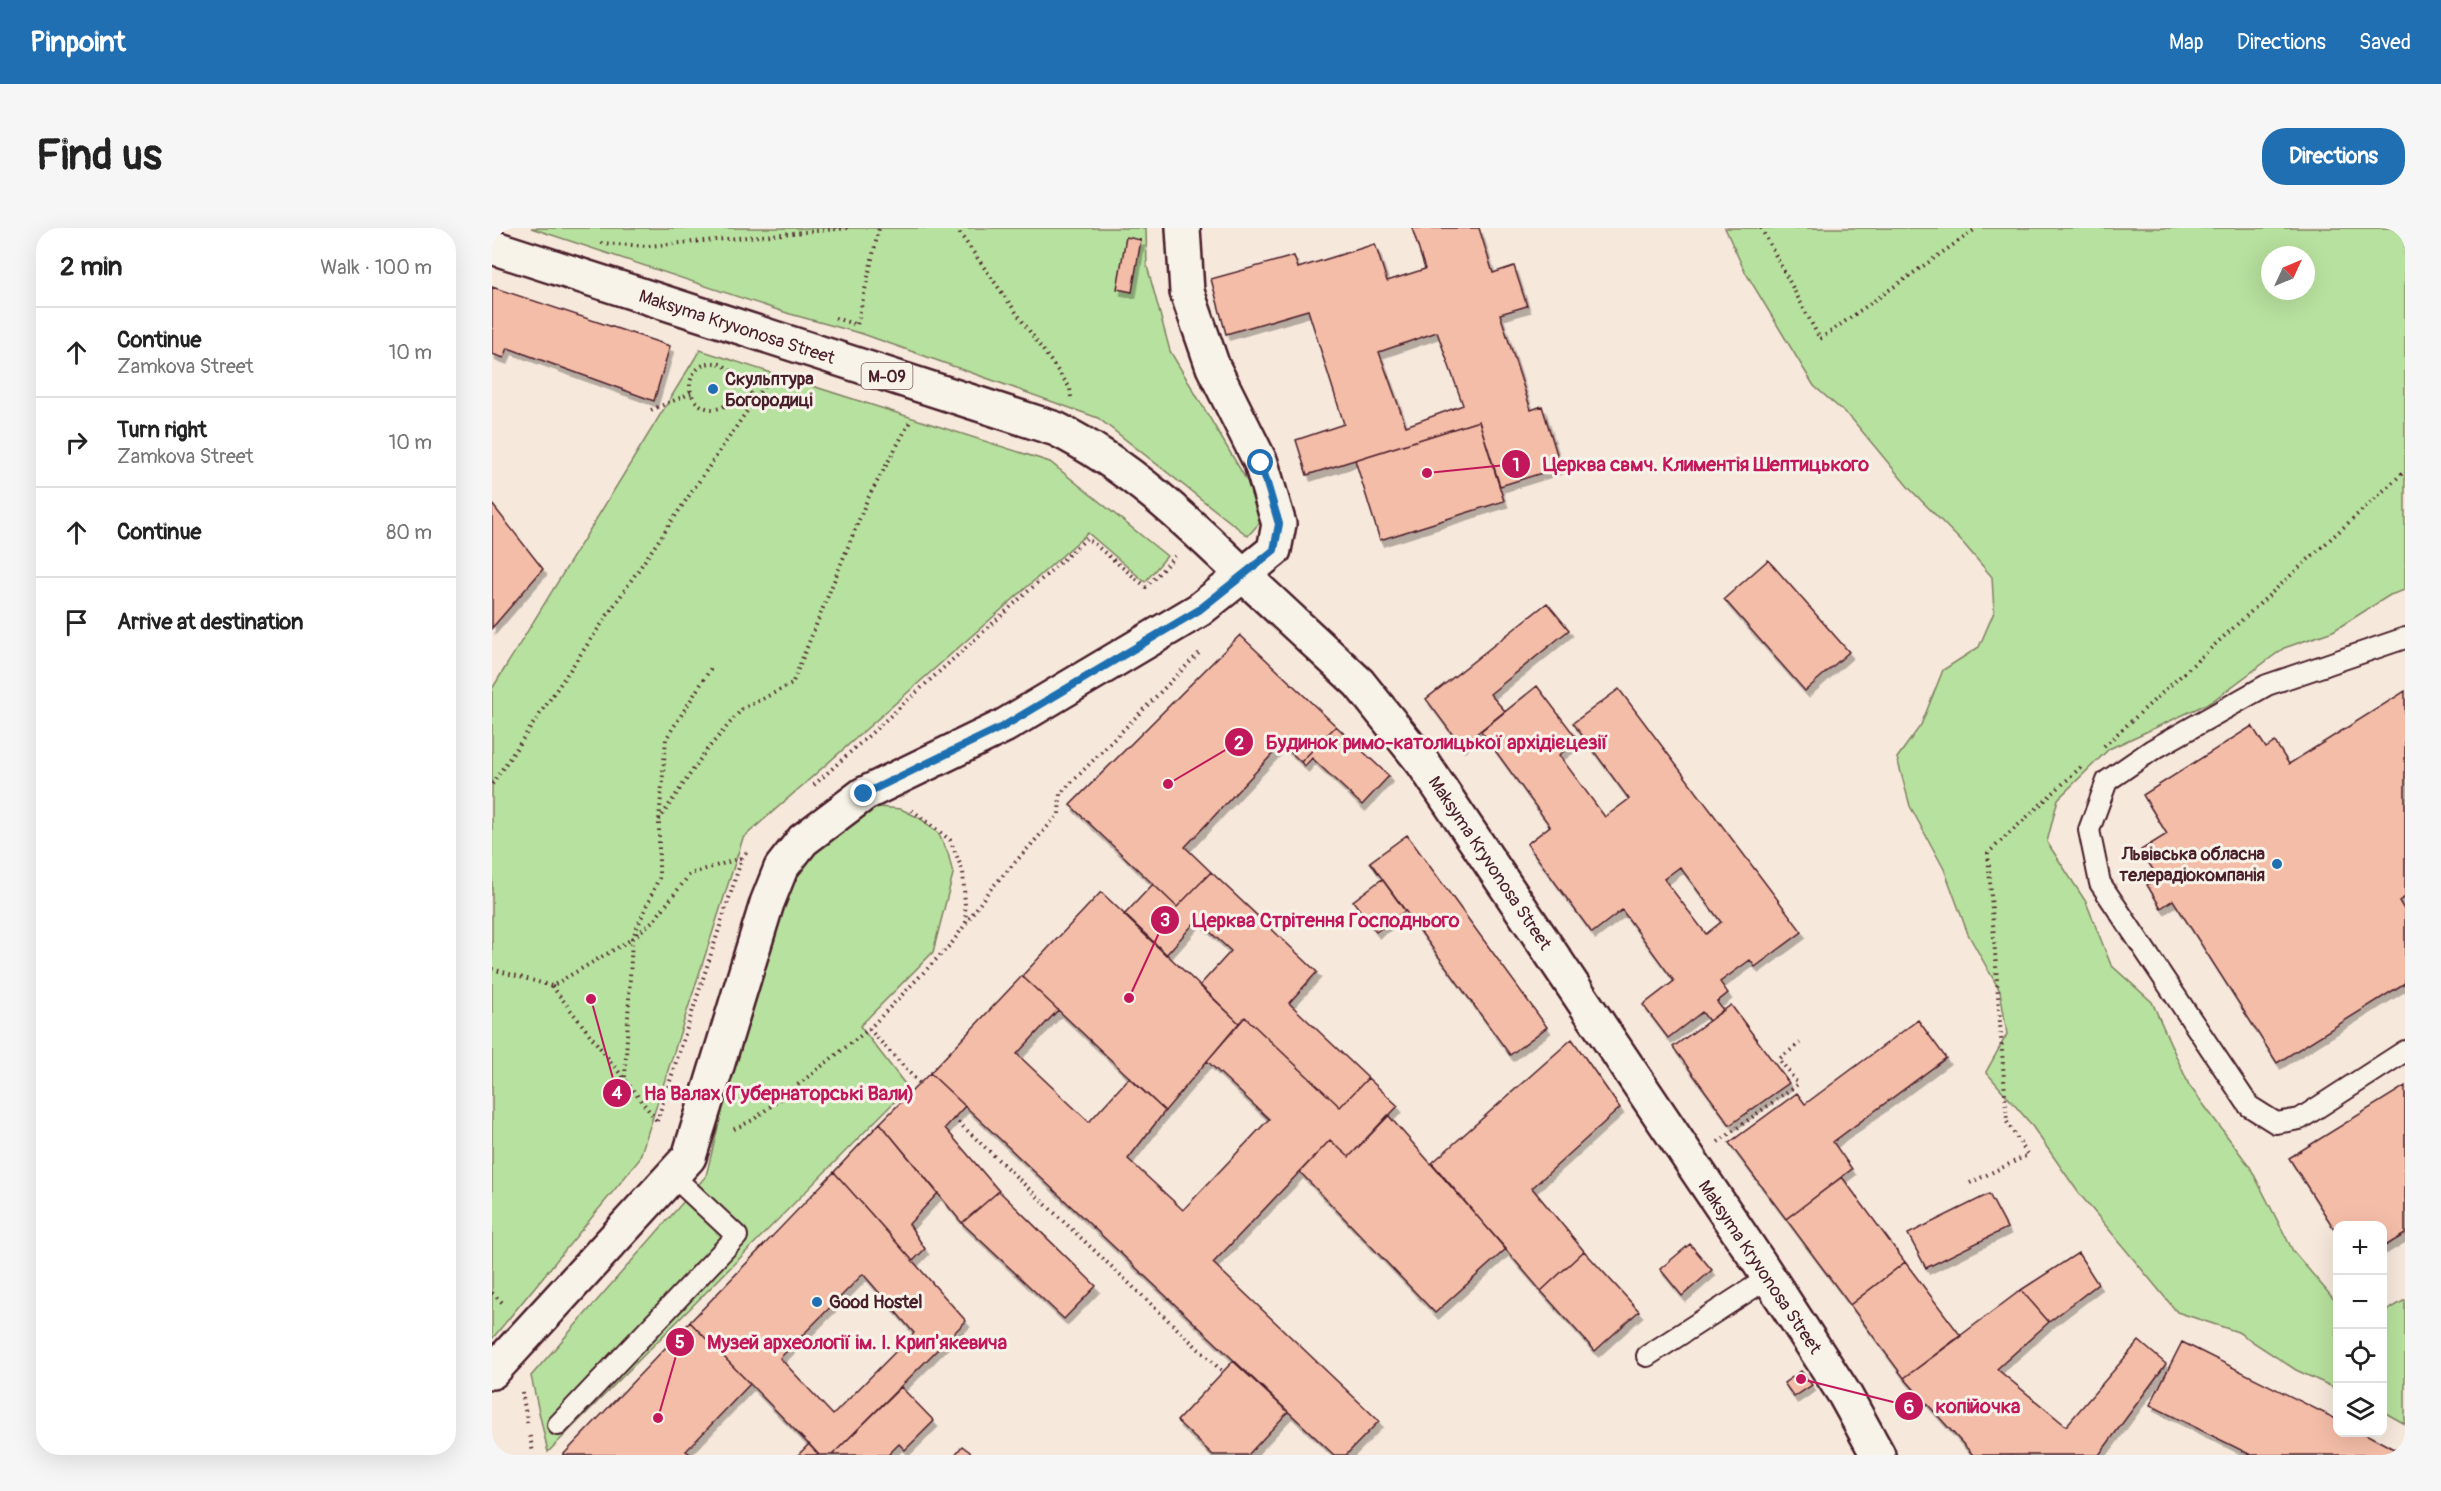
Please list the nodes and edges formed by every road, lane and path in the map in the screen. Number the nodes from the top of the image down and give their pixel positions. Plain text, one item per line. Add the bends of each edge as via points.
1 (849, 228) edge
2 (879, 228) edge
3 (956, 228) edge
4 (1183, 228) edge
5 (1761, 228) edge
6 (1977, 228) edge
7 (593, 243) dead end
8 (492, 247) edge
9 (826, 315) dead end
10 (778, 365) dead end
11 (736, 381) junction
12 (692, 393) junction
13 (756, 398) junction
14 (651, 410) dead end
15 (912, 419) dead end
16 (1056, 429) junction
17 (1177, 553) dead end
18 (1243, 575) junction
19 (1146, 587) dead end
20 (2405, 638) edge
21 (1203, 650) dead end
22 (713, 665) dead end
23 (492, 784) edge
24 (909, 809) dead end
25 (659, 820) junction
26 (742, 858) dead end
27 (966, 924) junction
28 (632, 939) junction
29 (492, 969) edge
30 (552, 986) junction
31 (869, 1029) junction
32 (1800, 1043) dead end
33 (2405, 1052) edge
34 (626, 1077) junction
35 (920, 1084) dead end
36 (954, 1118) dead end
37 (657, 1121) dead end
38 (2007, 1122) dead end
39 (726, 1132) dead end
40 (1713, 1146) dead end
41 (672, 1175) junction
42 (1970, 1183) dead end
43 (1768, 1278) junction
44 (492, 1293) edge
45 (505, 1305) dead end
46 (1647, 1356) dead end
47 (492, 1372) edge
48 (1223, 1372) dead end
49 (521, 1389) dead end
50 (558, 1425) dead end
51 (533, 1453) dead end
52 (1878, 1455) edge

1 - 7 path via 648,246
2 - 9 path via 857,325
3 - 16 path via 1070,388 1074,413
4 - 18 main road via 1187,292 1213,367 1261,463 1279,524 1274,550
5 - 6 path via 1820,339
8 - 16 main road, Maksyma Kryvonosa Street / М-09
10 - 13 path
11 - 12 path via 734,396 723,407 707,408
11 - 12 path via 723,364 708,363 691,378
11 - 13 path
12 - 14 path
13 - 23 path
15 - 25 path via 867,500 792,684 742,709 705,752
16 - 18 main road, Maksyma Kryvonosa Street / М-09 via 1091,446 1185,519
17 - 19 path
18 - 41 main road via 1199,610 1004,726 864,794 803,840 781,868 767,903 689,1157
18 - 43 main road, Maksyma Kryvonosa Street via 1359,683 1423,764
20 - 33 lane via 2267,685 2152,750 2107,781 2089,830 2100,883 2248,1106 2276,1123 2300,1119
21 - 27 path via 1060,794 1059,814 988,892
22 - 25 path via 666,739
24 - 27 path via 950,840 963,871
25 - 28 path via 659,878
26 - 28 path via 690,874 655,919
27 - 31 path
28 - 30 path
28 - 34 path
29 - 30 path
30 - 34 path
31 - 35 path
31 - 39 path via 753,1120
32 - 40 path via 1779,1059 1798,1084
34 - 37 path
36 - 48 path
38 - 42 path via 2028,1155
41 - 47 main road
41 - 50 lane via 737,1236
43 - 46 lane
43 - 52 main road, Maksyma Kryvonosa Street via 1845,1395
44 - 45 path
49 - 51 path

